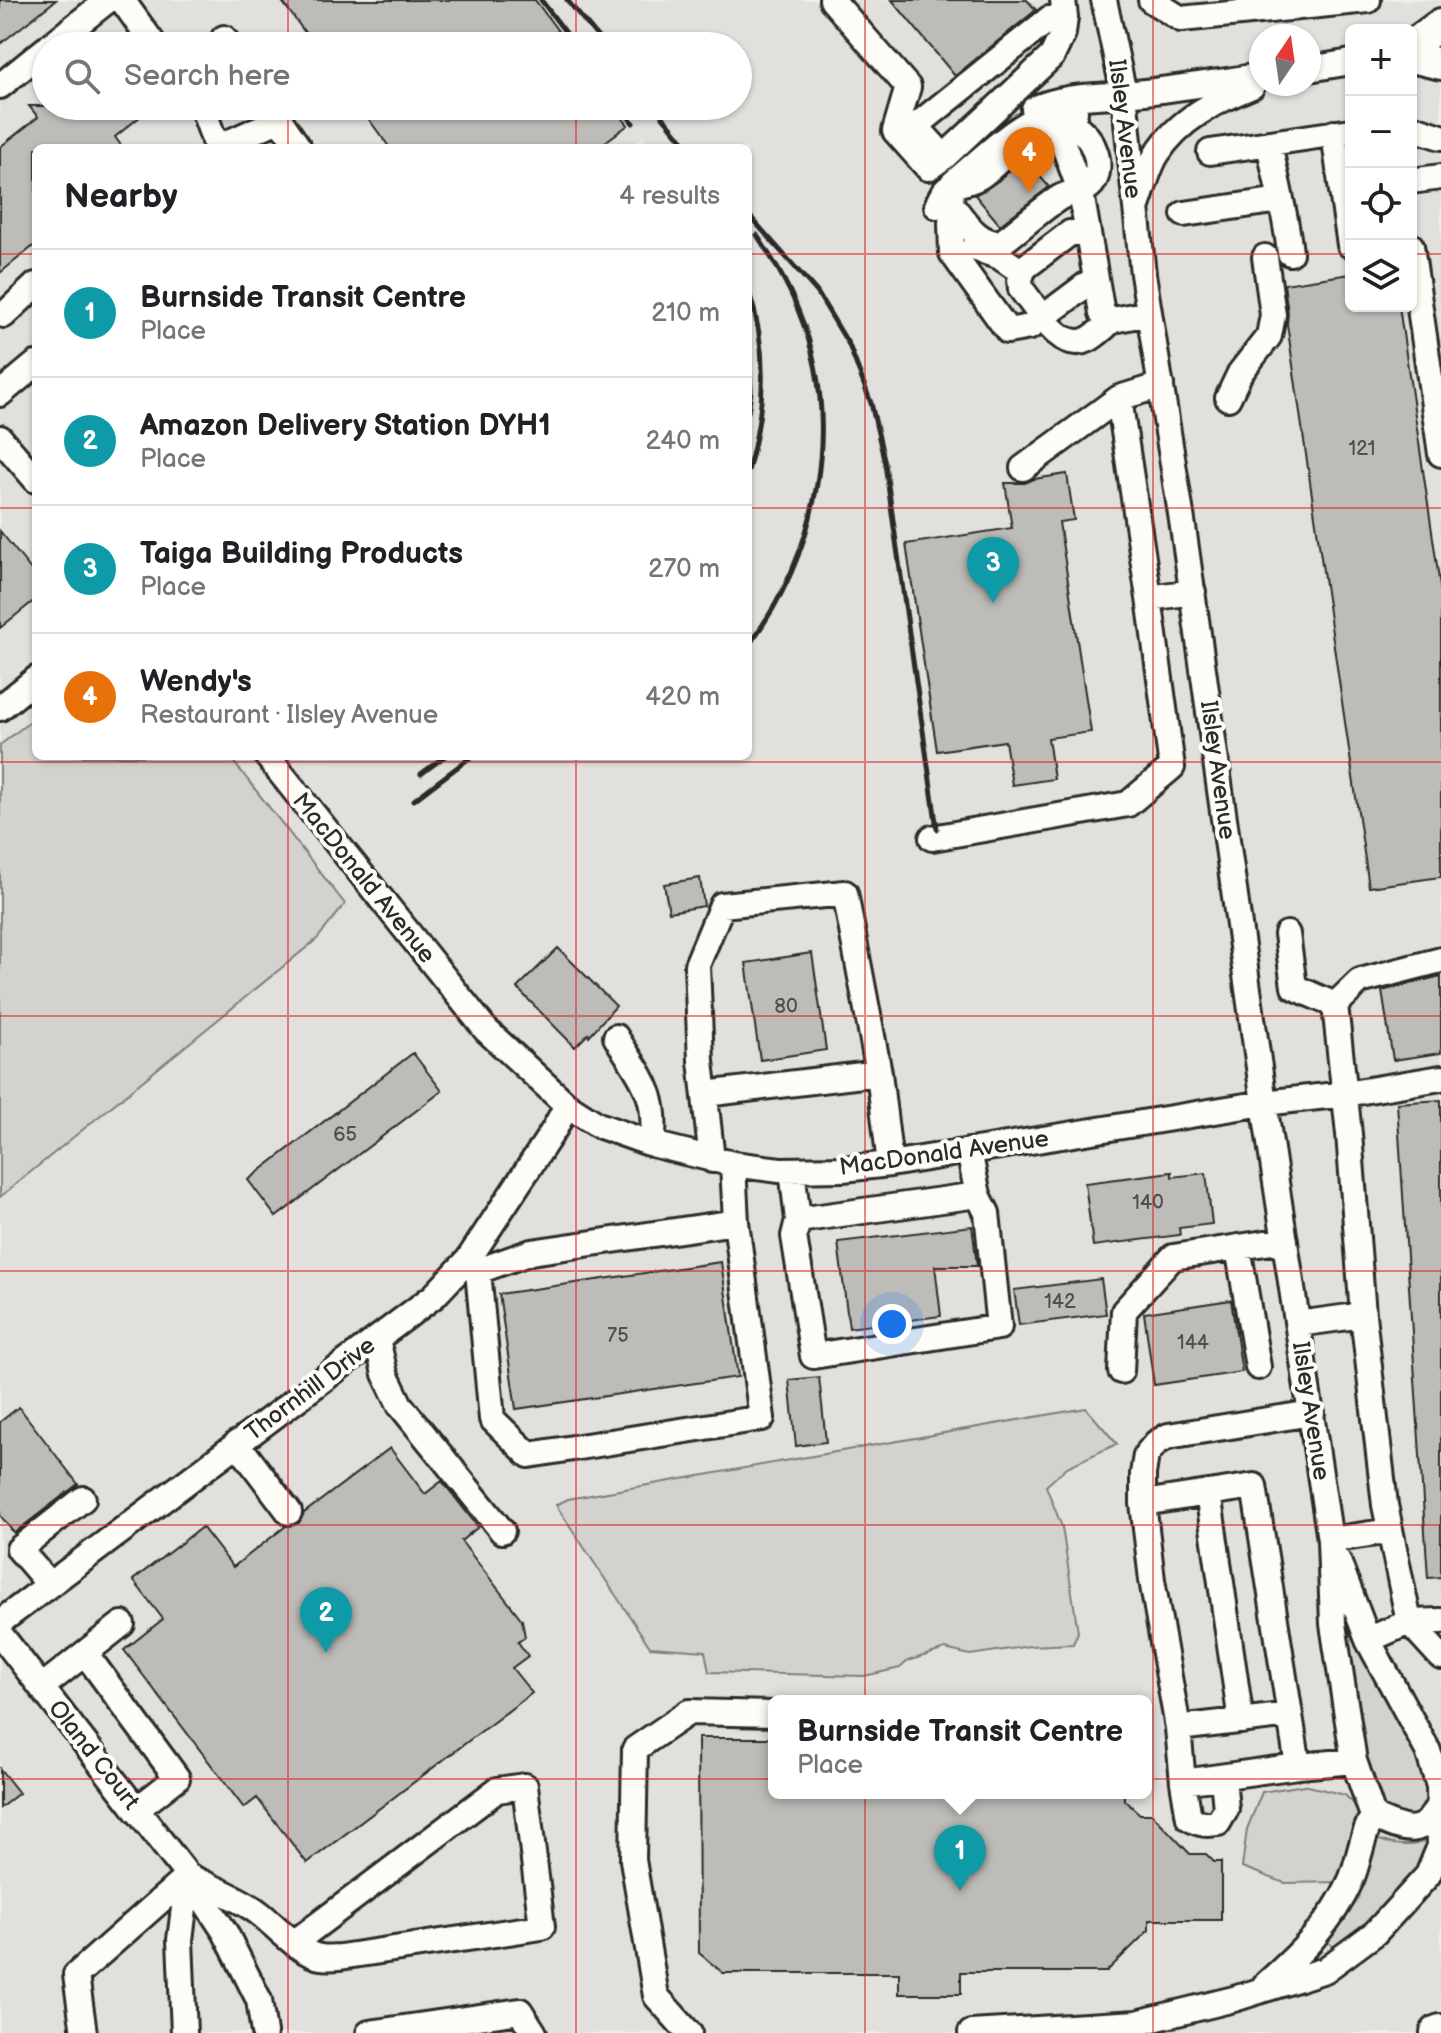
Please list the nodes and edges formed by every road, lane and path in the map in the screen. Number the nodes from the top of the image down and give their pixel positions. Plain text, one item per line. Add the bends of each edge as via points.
1 (108, 0) edge
2 (122, 0) edge
3 (832, 0) edge
4 (1104, 0) edge
5 (1151, 0) edge
6 (1365, 0) edge
7 (1236, 6) edge
8 (1064, 8) edge
9 (1183, 9) edge
10 (1441, 24) edge
11 (68, 32) edge
12 (145, 32) edge
13 (1417, 42) edge
14 (1441, 47) edge
15 (1417, 53) edge
16 (1417, 56) edge
17 (32, 61) edge
18 (1345, 63) edge
19 (1441, 64) edge
20 (1321, 67) edge
21 (1249, 78) edge
22 (0, 86) edge
23 (1249, 88) edge
24 (1124, 101) junction
25 (207, 120) edge
26 (262, 120) edge
27 (280, 120) edge
28 (1061, 129) junction
29 (1417, 129) edge
30 (1342, 132) edge
31 (1441, 137) edge
32 (1269, 143) junction
33 (216, 144) edge
34 (223, 144) edge
35 (296, 144) edge
36 (1210, 152) dead end
37 (951, 169) junction
38 (1345, 176) edge
39 (1441, 177) edge
40 (1417, 180) edge
41 (1081, 193) junction
42 (1280, 200) junction
43 (1135, 212) junction
44 (1184, 214) dead end
45 (944, 215) junction
46 (1086, 231) junction
47 (1290, 253) dead end
48 (1265, 257) dead end
49 (1024, 268) junction
50 (1094, 279) junction
51 (1417, 288) edge
52 (32, 289) edge
53 (1149, 313) junction
54 (4, 315) dead end
55 (1043, 317) junction
56 (1113, 320) junction
57 (32, 367) edge
58 (1161, 385) junction
59 (0, 394) edge
60 (1119, 398) junction
61 (1228, 398) dead end
62 (0, 438) edge
63 (1441, 454) edge
64 (1023, 468) dead end
65 (32, 475) edge
66 (1193, 592) junction
67 (1149, 598) junction
68 (32, 682) edge
69 (0, 708) edge
70 (270, 760) edge
71 (932, 838) dead end
72 (1287, 934) dead end
73 (1441, 960) edge
74 (1335, 1005) junction
75 (616, 1037) dead end
76 (879, 1073) junction
77 (1441, 1078) edge
78 (705, 1094) junction
79 (1345, 1094) junction
80 (1264, 1103) junction
81 (567, 1105) junction
82 (652, 1144) junction
83 (969, 1151) junction
84 (722, 1162) junction
85 (890, 1164) junction
86 (792, 1170) junction
87 (978, 1195) junction
88 (798, 1220) junction
89 (736, 1222) junction
90 (1285, 1240) junction
91 (1238, 1247) junction
92 (473, 1266) junction
93 (1363, 1315) junction
94 (1298, 1324) junction
95 (377, 1339) junction
96 (1258, 1367) dead end
97 (1121, 1371) dead end
98 (1312, 1413) junction
99 (237, 1443) junction
100 (1208, 1493) junction
101 (83, 1499) dead end
102 (1143, 1503) junction
103 (289, 1512) dead end
104 (502, 1531) dead end
105 (1390, 1531) junction
106 (1330, 1540) junction
107 (49, 1584) junction
108 (1441, 1621) edge
109 (0, 1622) edge
110 (1409, 1622) junction
111 (122, 1624) dead end
112 (0, 1634) edge
113 (1368, 1640) junction
114 (85, 1653) junction
115 (1441, 1657) edge
116 (42, 1687) junction
117 (768, 1714) edge
118 (1290, 1715) junction
119 (1241, 1721) junction
120 (1178, 1728) junction
121 (1437, 1746) edge
122 (1354, 1761) junction
123 (1298, 1766) junction
124 (1223, 1778) junction
125 (1183, 1782) junction
126 (1441, 1799) edge
127 (136, 1810) junction
128 (1373, 1816) junction
129 (188, 1876) junction
130 (295, 1942) junction
131 (1258, 1991) junction
132 (84, 2033) edge
133 (184, 2033) edge
134 (264, 2033) edge
135 (369, 2033) edge
136 (534, 2033) edge
137 (689, 2033) edge
138 (971, 2033) edge

1 - 11 street
2 - 12 street
3 - 37 street via 908,87 895,131 928,168
4 - 24 street, Ilsley Avenue
5 - 9 street
6 - 7 street
7 - 9 street
8 - 37 street via 1063,33 1052,56
8 - 37 street via 916,126
10 - 13 main road
14 - 15 street
16 - 19 main road
17 - 22 street
18 - 20 street
21 - 24 street
23 - 43 street via 1184,122 1156,154
24 - 28 street via 1071,113
24 - 37 street via 1085,96 1038,107
24 - 43 street, Ilsley Avenue
25 - 33 street
26 - 34 street
27 - 35 street
28 - 37 street via 1054,113 1033,120
28 - 41 street
29 - 31 street
30 - 32 street
30 - 38 street
32 - 36 street
32 - 42 street
37 - 41 street via 951,204 989,244 1001,243 1062,196
37 - 45 street via 935,195
39 - 40 street
41 - 46 street
42 - 44 street
42 - 47 street
43 - 53 street, Ilsley Avenue
45 - 49 street via 973,248
45 - 55 street via 952,253 1008,331 1030,327
46 - 49 street via 1070,233
46 - 50 street
48 - 61 street via 1273,315 1269,336
49 - 55 street via 1021,289
50 - 55 street
50 - 56 street via 1102,313
51 - 63 street
52 - 54 street
53 - 56 street
53 - 58 street, Ilsley Avenue
55 - 56 street via 1060,337 1073,342 1086,340
57 - 59 street
58 - 60 street
58 - 66 street, Ilsley Avenue
60 - 64 street
60 - 67 street
62 - 65 street
66 - 67 street
66 - 80 street, Ilsley Avenue
67 - 71 street via 1172,767 1128,804
68 - 69 street
70 - 81 street, MacDonald Avenue via 486,1030
72 - 74 street via 1294,987
73 - 74 street via 1360,981
74 - 79 street
75 - 82 street via 650,1093
76 - 78 street
76 - 78 street via 845,893 722,905 697,965
76 - 85 street
77 - 79 street, MacDonald Avenue
78 - 84 street
79 - 80 street, MacDonald Avenue
79 - 93 street
80 - 83 street, MacDonald Avenue
80 - 90 street, Ilsley Avenue
81 - 82 street, MacDonald Avenue via 598,1125
81 - 92 street, Thornhill Drive
82 - 84 street, MacDonald Avenue
83 - 85 street, MacDonald Avenue
83 - 87 street
84 - 86 street, MacDonald Avenue
84 - 89 street
85 - 86 street, MacDonald Avenue
86 - 88 street
87 - 88 street
87 - 88 street via 987,1213 999,1327 813,1356 794,1236
89 - 92 street via 531,1252
89 - 92 street via 762,1418 529,1455 492,1419
90 - 91 street
90 - 94 street, Ilsley Avenue
91 - 96 street
91 - 97 street via 1173,1257 1124,1311
92 - 95 street, Thornhill Drive
93 - 94 street
93 - 105 street
94 - 98 street, Ilsley Avenue
95 - 99 street, Thornhill Drive
95 - 104 street via 400,1405
98 - 102 street via 1168,1436 1146,1455
98 - 106 street, Ilsley Avenue
99 - 103 street
99 - 107 street, Thornhill Drive
100 - 102 street
100 - 118 street via 1254,1486
100 - 119 street
101 - 107 street via 19,1549
102 - 120 street
105 - 106 street
105 - 110 street
106 - 113 street, Ilsley Avenue
106 - 122 street, Ilsley Avenue via 1333,1624
107 - 109 street, Thornhill Drive
108 - 110 street
110 - 113 street
110 - 115 street
111 - 114 street
112 - 116 street, Oland Court
113 - 121 street, Ilsley Avenue
114 - 116 street
114 - 127 street via 177,1778
116 - 127 street, Oland Court
117 - 137 street via 689,1712 635,1749 633,1860 656,1996
118 - 119 street
118 - 123 street
119 - 120 street
120 - 125 street
121 - 126 street, Ilsley Avenue
122 - 123 street
122 - 128 street, Ilsley Avenue
123 - 124 street
124 - 125 street
124 - 125 street via 1226,1809 1218,1823 1210,1824 1189,1818
126 - 128 street via 1434,1817 1414,1830
126 - 131 street, Ilsley Avenue via 1440,1846 1428,1875 1392,1916 1325,1970
127 - 129 street, Oland Court
128 - 131 street via 1351,1880 1330,1916 1307,1947
129 - 130 street via 254,1908
129 - 132 street via 76,1975
129 - 133 street via 180,1940
129 - 134 street, Oland Court via 225,1932 259,2000
130 - 130 street via 310,1954 340,1957 542,1927 525,1786 497,1790
131 - 138 street, Ilsley Avenue via 1137,2023
135 - 136 street via 520,2011

